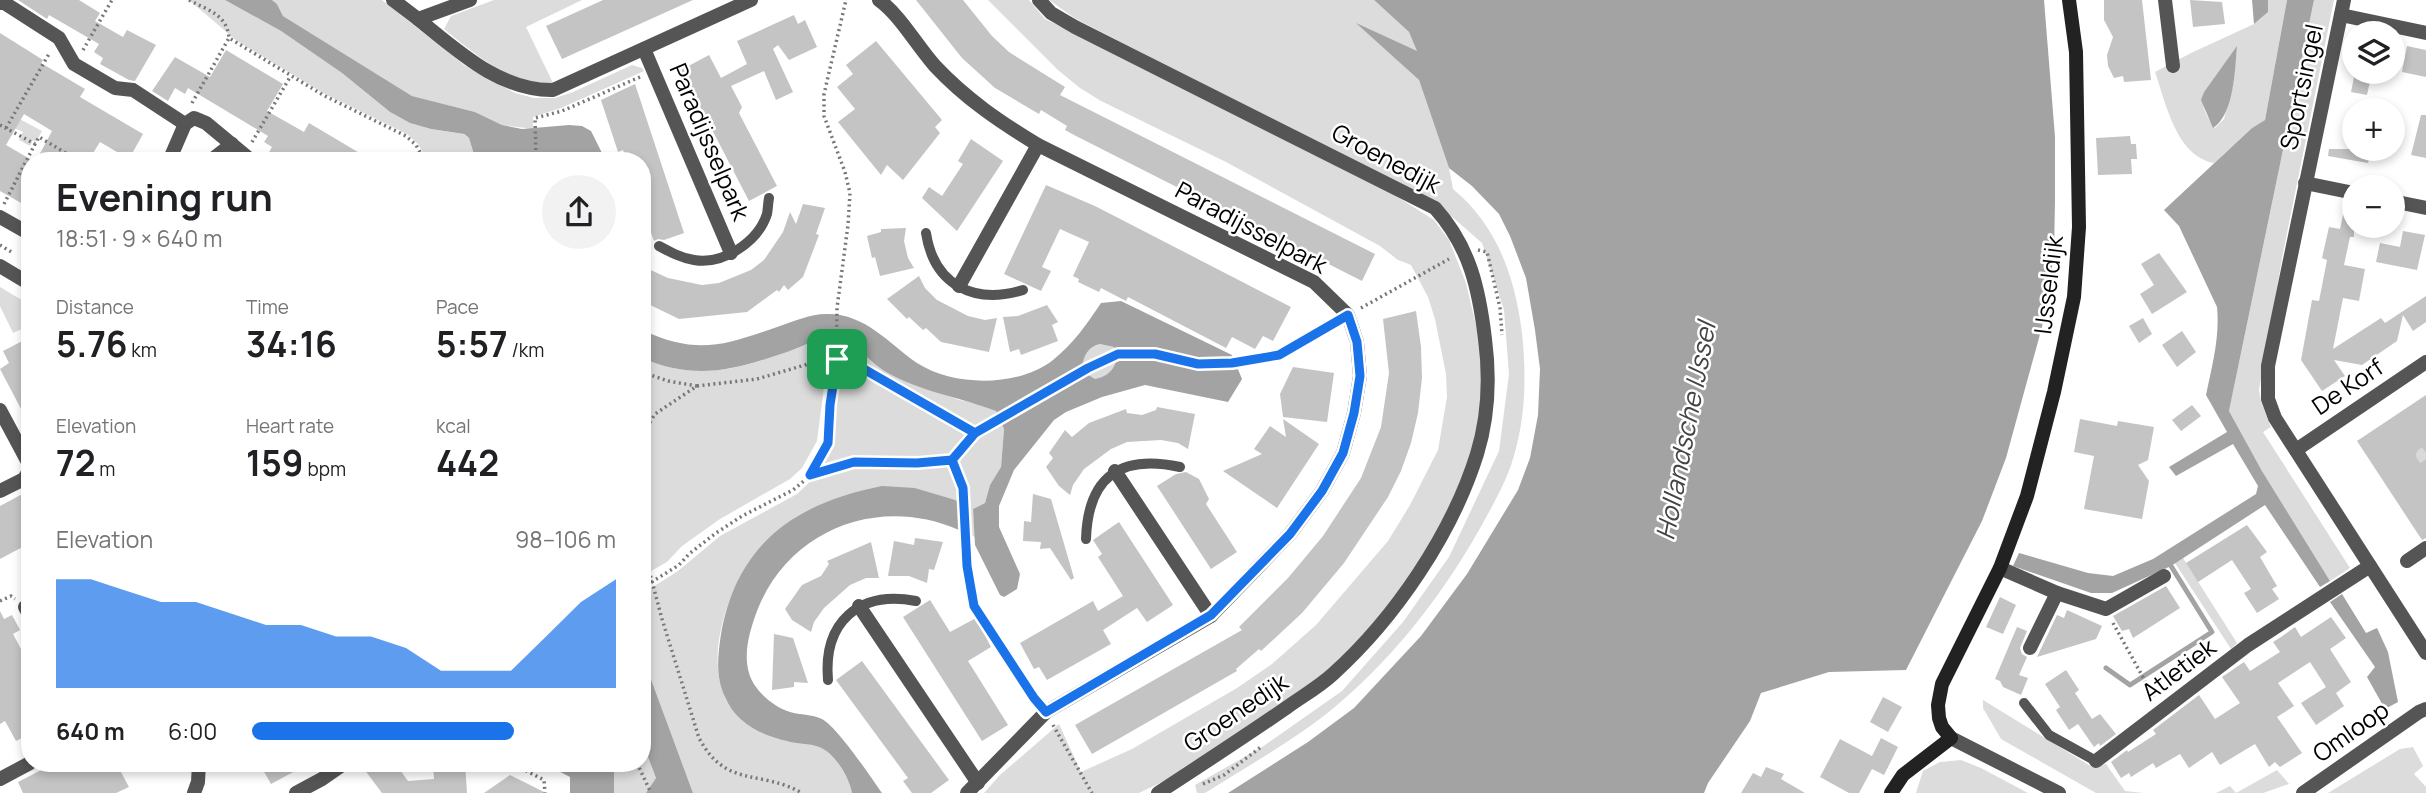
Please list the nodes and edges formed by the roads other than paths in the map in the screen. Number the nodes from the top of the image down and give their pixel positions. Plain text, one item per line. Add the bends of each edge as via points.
1 (393, 0) edge
2 (470, 0) edge
3 (751, 0) edge
4 (878, 0) edge
5 (1039, 0) edge
6 (2069, 0) edge
7 (2165, 0) edge
8 (2344, 0) edge
9 (0, 3) edge
10 (2341, 15) junction
11 (418, 19) junction
12 (2426, 33) edge
13 (644, 49) junction
14 (2173, 66) dead end
15 (190, 121) junction
16 (232, 144) junction
17 (1038, 145) junction
18 (174, 152) edge
19 (222, 152) edge
20 (241, 152) edge
21 (2305, 183) junction
22 (2342, 191) edge
23 (769, 198) dead end
24 (2405, 204) edge
25 (2426, 208) edge
26 (0, 217) edge
27 (21, 229) edge
28 (926, 233) dead end
29 (659, 246) dead end
30 (731, 253) junction
31 (0, 266) edge
32 (21, 279) edge
33 (959, 286) junction
34 (1023, 290) dead end
35 (2426, 362) edge
36 (0, 410) edge
37 (2296, 450) junction
38 (21, 451) edge
39 (1180, 467) dead end
40 (1115, 471) junction
41 (21, 481) edge
42 (0, 491) edge
43 (1086, 539) dead end
44 (2426, 548) edge
45 (2407, 561) dead end
46 (2370, 566) junction
47 (2000, 568) junction
48 (2164, 576) dead end
49 (2056, 593) junction
50 (916, 601) dead end
51 (859, 606) junction
52 (1211, 615) junction
53 (2031, 648) dead end
54 (2426, 653) edge
55 (828, 680) dead end
56 (2024, 703) dead end
57 (2426, 709) edge
58 (1951, 738) junction
59 (2096, 761) joint
60 (21, 768) edge
61 (199, 772) edge
62 (332, 772) edge
63 (1903, 775) junction
64 (0, 779) edge
65 (973, 788) edge
66 (194, 793) edge
67 (296, 793) edge
68 (1158, 793) edge
69 (1891, 793) edge
70 (1904, 793) edge
71 (2059, 793) edge
72 (2303, 793) edge

1 - 11 street
2 - 11 street
3 - 13 street, Paradijsselpark
4 - 17 street, Paradijsselpark via 967,99
5 - 68 street, Groenedijk via 1075,27 1435,208 1452,227 1463,251 1482,312 1487,403 1478,452 1460,501 1408,588 1332,675
6 - 47 street, IJsseldijk via 2076,52 2079,213 2074,297 2027,496
7 - 14 street
8 - 10 street, Sportsingel
9 - 15 street via 59,38 74,64
10 - 12 street
10 - 21 street, Sportsingel
11 - 13 street, Paradijsselpark via 468,58 517,86 534,90 553,90
13 - 30 street, Paradijsselpark
15 - 16 street via 206,123
15 - 18 street
16 - 19 street
16 - 20 street
17 - 33 street
17 - 52 street, Paradijsselpark via 1314,282 1348,315 1357,342 1360,376 1343,453 1290,534
21 - 22 street
21 - 37 street, Sportsingel via 2266,383 2275,418
23 - 30 lane, Paradijsselpark via 757,232
24 - 25 street
26 - 27 street
28 - 33 lane via 929,251 940,270
29 - 30 lane, Paradijsselpark via 697,261
31 - 32 street
33 - 34 lane via 989,296
35 - 37 street, De Korf
36 - 38 street
37 - 46 street, Sportsingel
39 - 40 lane via 1136,463
40 - 43 lane via 1090,504
40 - 52 street
41 - 42 street
44 - 45 street
46 - 54 street, Sportsingel
46 - 59 street, Atletiek via 2248,645
47 - 49 street
47 - 58 street, IJsseldijk via 1942,684 1939,718
48 - 49 street via 2106,609
49 - 53 street
50 - 51 lane via 888,598
51 - 55 lane via 833,636
51 - 65 street, Paradijsselpark
52 - 65 street, Paradijsselpark via 1046,712
56 - 59 lane, Atletiek via 2049,735
57 - 72 street, Omloop
58 - 63 street
58 - 71 street
60 - 64 street
61 - 66 street
62 - 67 street
63 - 69 street
63 - 70 lane

